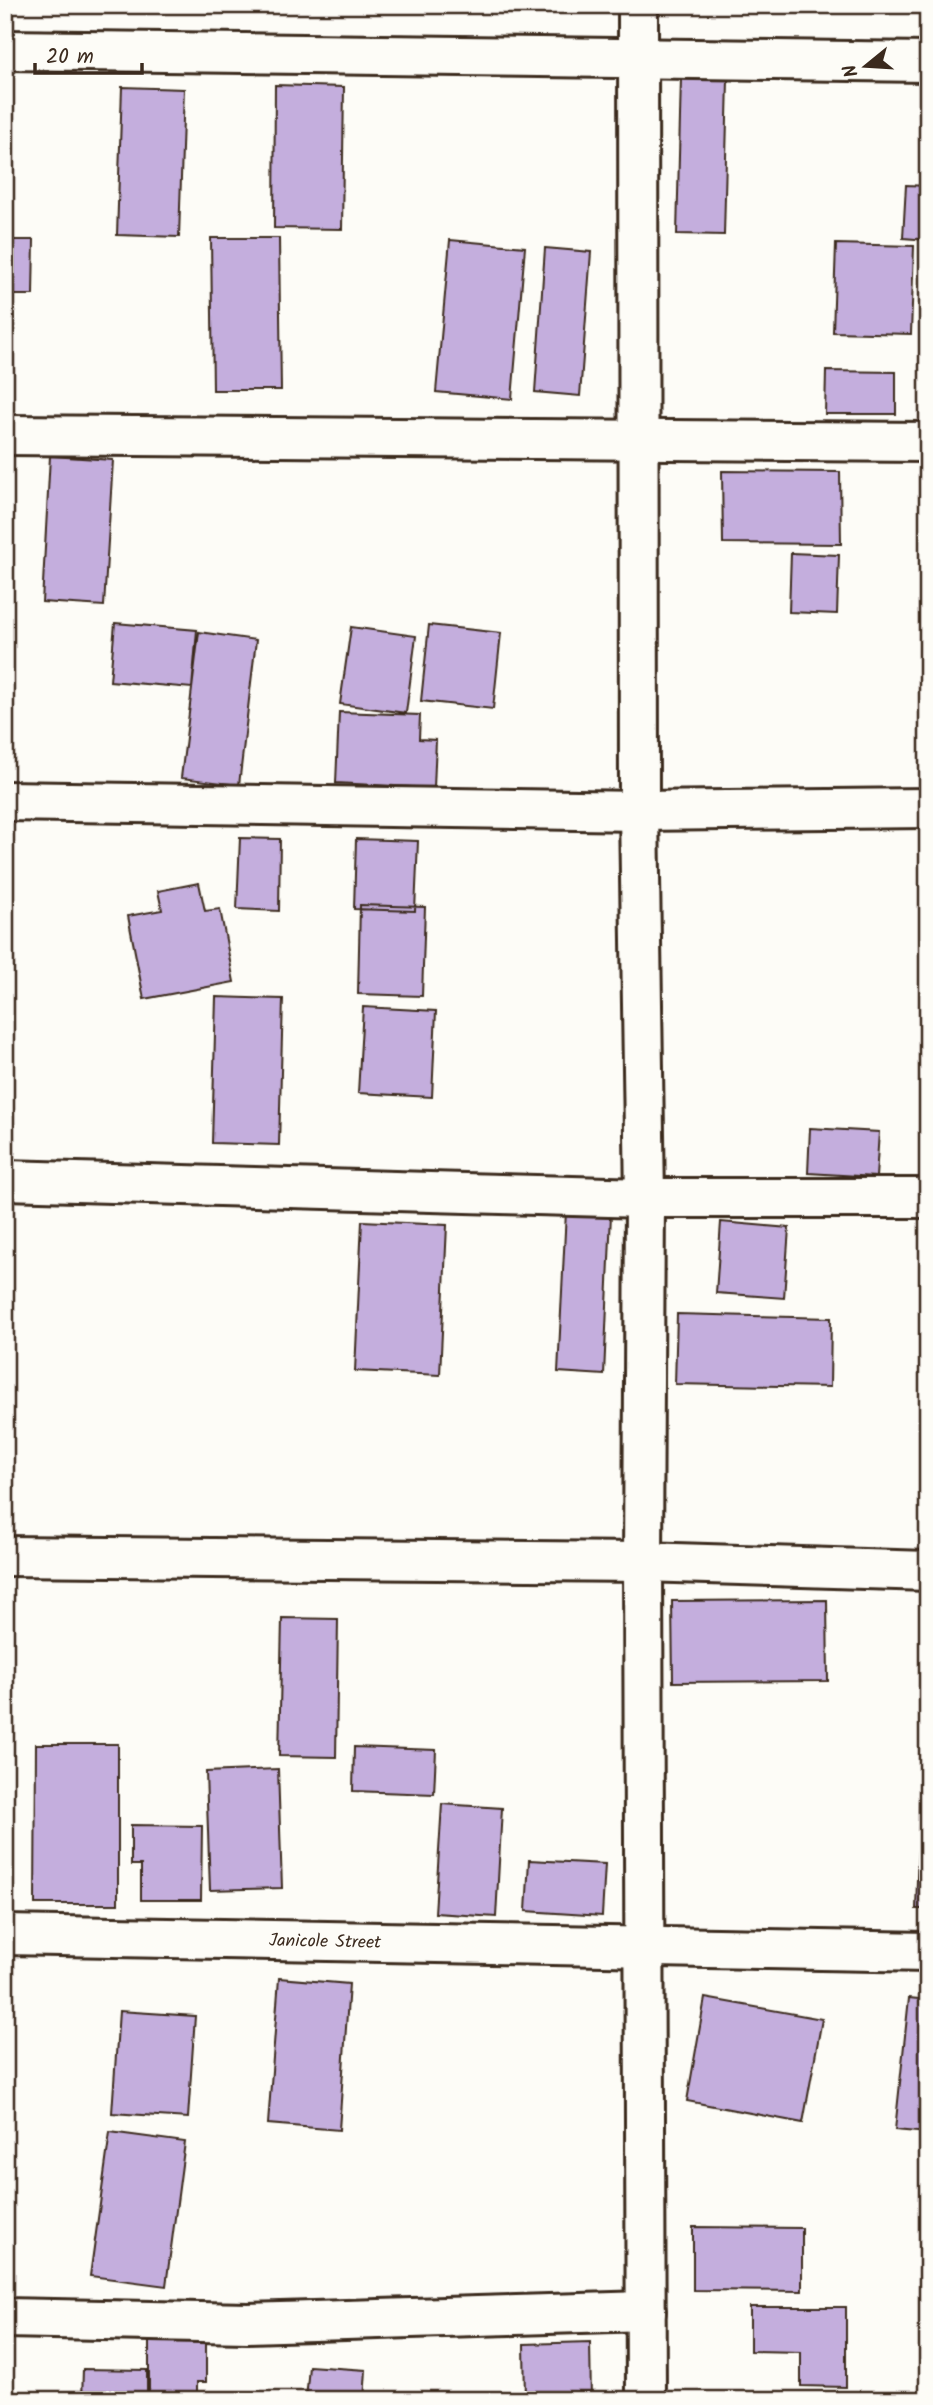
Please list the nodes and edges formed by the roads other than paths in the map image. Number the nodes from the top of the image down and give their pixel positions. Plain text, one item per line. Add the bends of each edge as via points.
1 (638, 5) edge
2 (5, 50) edge
3 (638, 60) junction
4 (928, 62) edge
5 (5, 435) edge
6 (640, 439) junction
7 (928, 442) edge
8 (5, 801) edge
9 (928, 807) edge
10 (639, 810) junction
11 (5, 1180) edge
12 (645, 1198) junction
13 (928, 1198) edge
14 (5, 1556) edge
15 (643, 1562) junction
16 (928, 1570) edge
17 (5, 1935) edge
18 (645, 1946) junction
19 (928, 1952) edge
20 (646, 2311) junction
21 (5, 2318) edge
22 (646, 2400) edge

1 - 3 street
2 - 3 street
3 - 4 street
3 - 6 street
5 - 6 street
6 - 7 street
6 - 10 street
8 - 10 street
9 - 10 street
10 - 12 street
11 - 12 street
12 - 13 street
12 - 15 street
14 - 15 street
15 - 16 street
15 - 18 street
17 - 18 street, Janicole Street
18 - 19 street, Janicole Street
18 - 20 street
20 - 21 street via 247,2323
20 - 22 street

